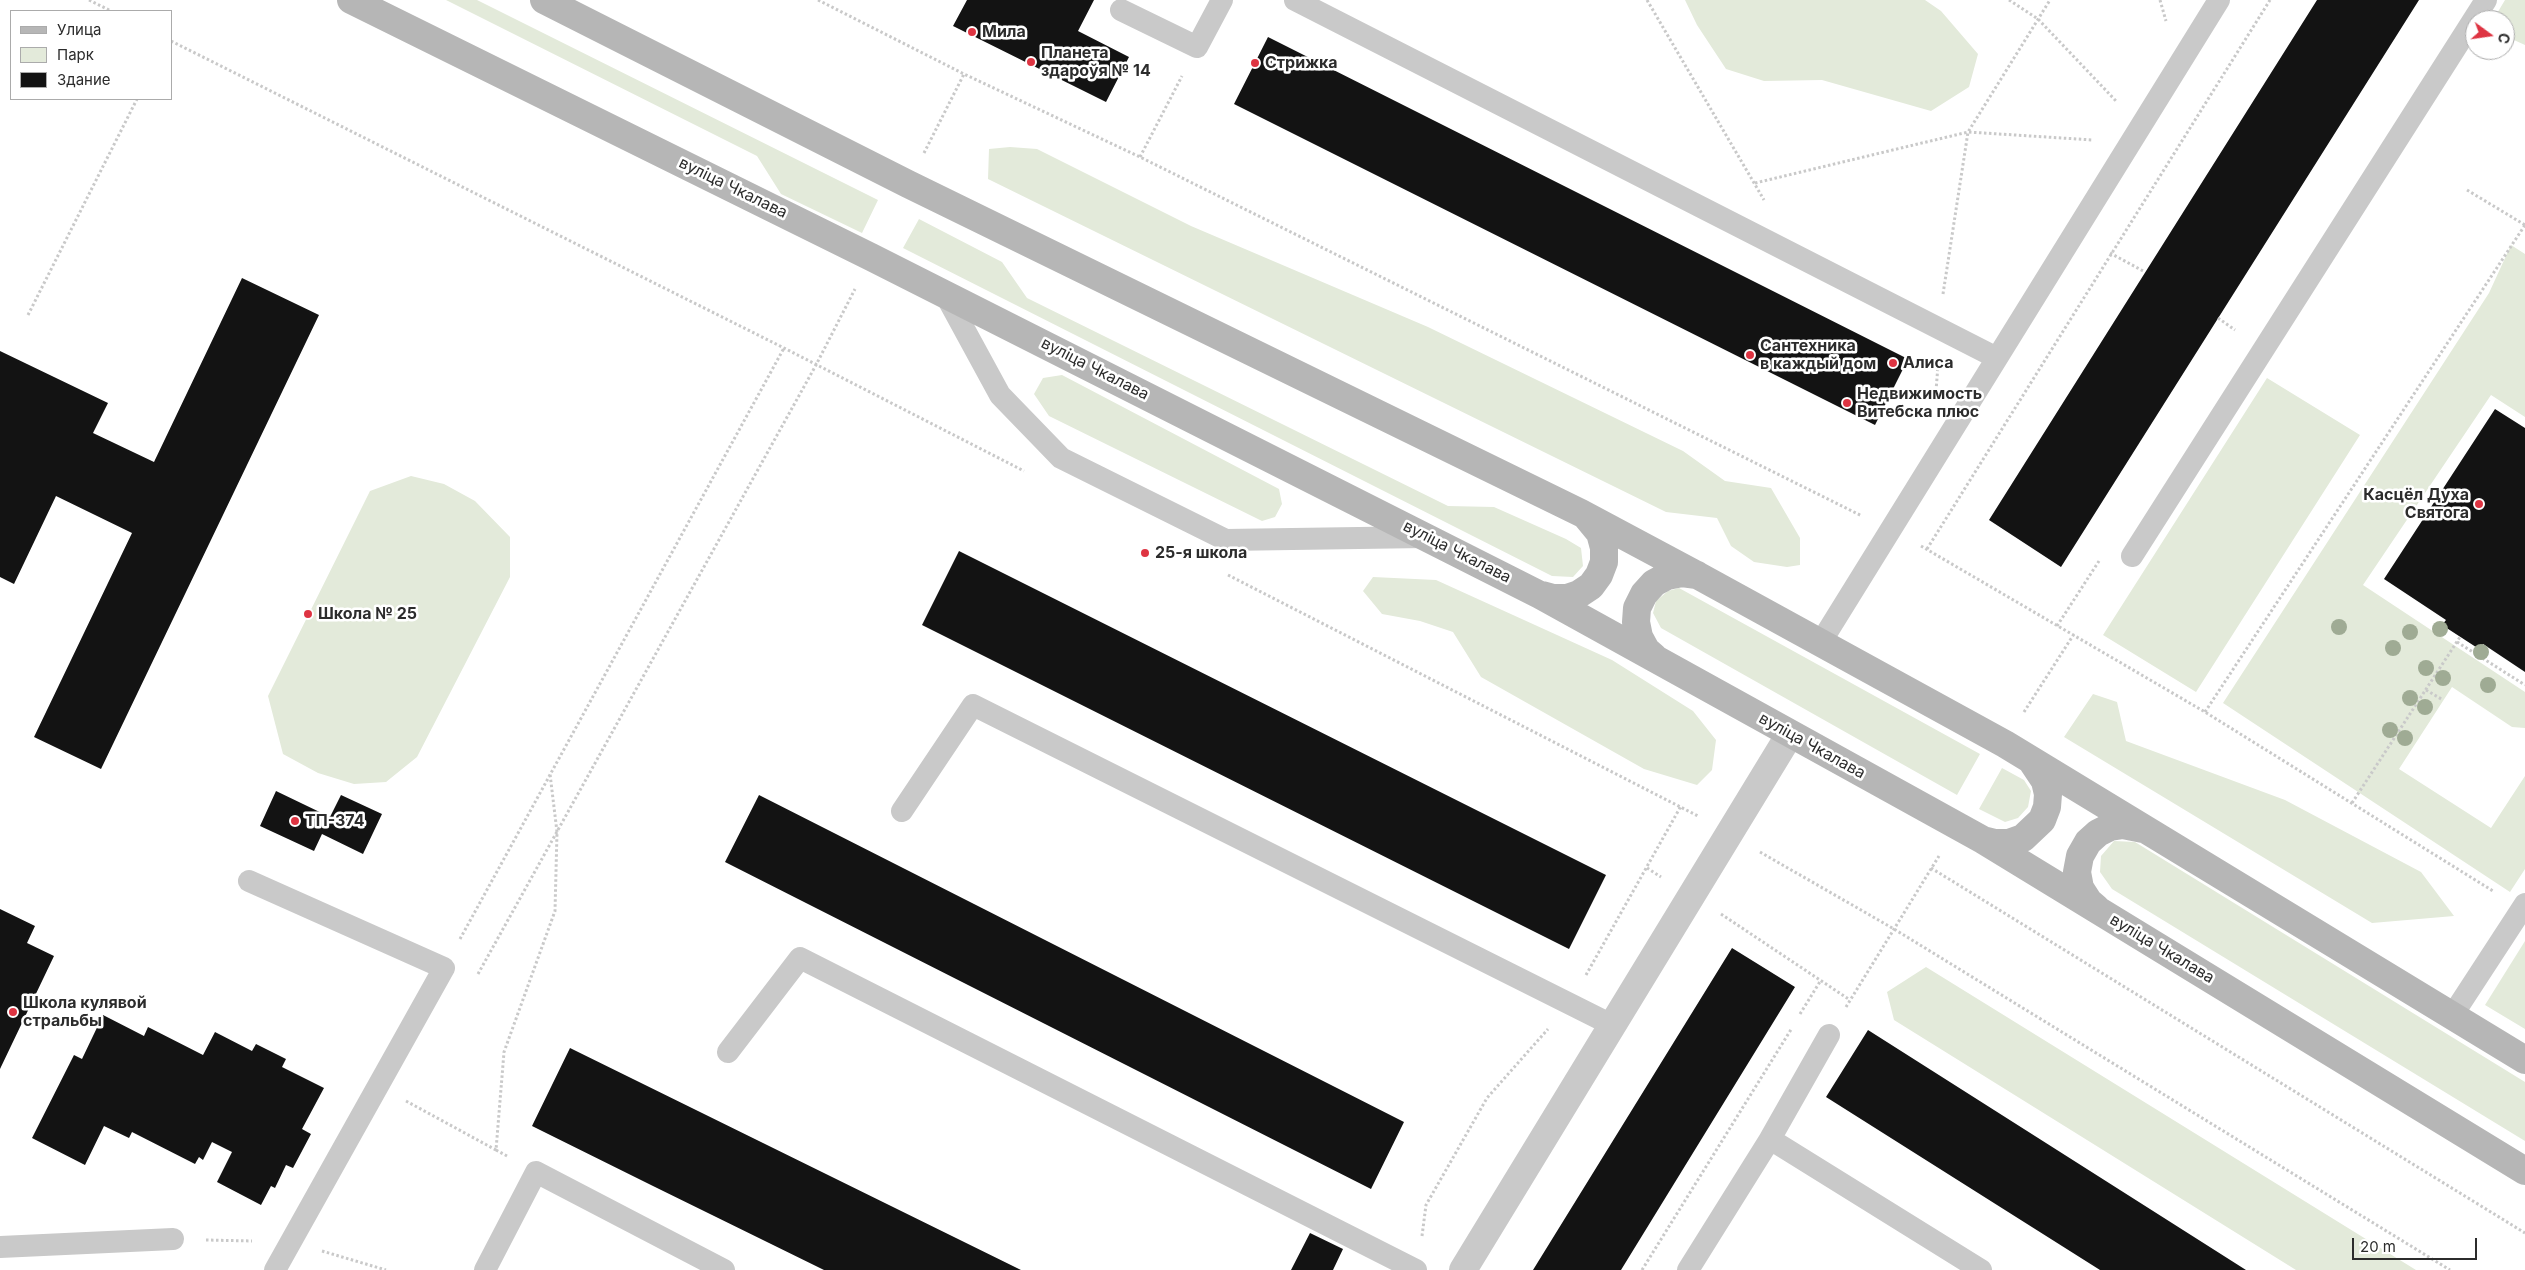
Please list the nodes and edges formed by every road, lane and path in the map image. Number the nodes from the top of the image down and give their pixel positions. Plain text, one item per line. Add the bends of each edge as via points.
1 (89, 0) edge
2 (351, 0) edge
3 (544, 0) edge
4 (818, 0) edge
5 (1222, 0) edge
6 (1295, 0) edge
7 (1647, 0) edge
8 (2009, 0) edge
9 (2050, 0) edge
10 (2219, 0) edge
11 (2270, 0) edge
12 (2486, 0) edge
13 (109, 10) edge
14 (1121, 10) dead end
15 (2038, 19) junction
16 (172, 42) edge
17 (1197, 48) junction
18 (964, 74) junction
19 (136, 100) edge
20 (1968, 132) junction
21 (2136, 135) junction
22 (1140, 157) junction
23 (921, 158) dead end
24 (1755, 183) junction
25 (2468, 190) dead end
26 (1764, 201) dead end
27 (2525, 225) edge
28 (2110, 253) junction
29 (2145, 272) dead end
30 (857, 284) dead end
31 (945, 294) junction
32 (28, 315) dead end
33 (2218, 318) dead end
34 (1937, 328) junction
35 (2237, 332) dead end
36 (784, 348) junction
37 (1997, 358) junction
38 (816, 365) junction
39 (1935, 400) dead end
40 (1028, 473) dead end
41 (1581, 513) junction
42 (1891, 530) junction
43 (1429, 537) junction
44 (1928, 549) junction
45 (2132, 556) dead end
46 (1222, 572) dead end
47 (1697, 575) junction
48 (1540, 595) junction
49 (2074, 634) junction
50 (2460, 637) dead end
51 (1821, 642) junction
52 (2458, 642) junction
53 (1658, 660) junction
54 (2525, 685) edge
55 (2426, 690) junction
56 (2443, 700) dead end
57 (2204, 712) junction
58 (2022, 715) dead end
59 (1790, 734) junction
60 (2030, 760) junction
61 (550, 774) junction
62 (2352, 803) junction
63 (1681, 806) junction
64 (902, 811) dead end
65 (556, 832) junction
66 (2149, 832) junction
67 (1729, 834) junction
68 (1983, 840) junction
69 (1942, 851) dead end
70 (1931, 868) junction
71 (249, 881) dead end
72 (2524, 907) edge
73 (2102, 913) junction
74 (1735, 923) dead end
75 (1894, 930) junction
76 (444, 968) junction
77 (475, 980) dead end
78 (1821, 980) junction
79 (1858, 987) dead end
80 (1850, 1000) dead end
81 (1570, 1003) junction
82 (1800, 1014) dead end
83 (2452, 1016) junction
84 (1794, 1023) dead end
85 (1612, 1025) junction
86 (1829, 1035) dead end
87 (728, 1052) dead end
88 (2525, 1060) edge
89 (378, 1086) junction
90 (412, 1093) dead end
91 (408, 1102) junction
92 (403, 1110) dead end
93 (1770, 1139) junction
94 (496, 1150) junction
95 (2525, 1171) edge
96 (536, 1172) junction
97 (2525, 1233) edge
98 (173, 1239) dead end
99 (1421, 1242) dead end
100 (328, 1243) dead end
101 (0, 1247) edge
102 (320, 1258) dead end
103 (275, 1270) edge
104 (485, 1270) edge
105 (724, 1270) edge
106 (1416, 1270) edge
107 (1463, 1270) edge
108 (1642, 1270) edge
109 (1688, 1270) edge
110 (1981, 1270) edge
111 (2450, 1270) edge

1 - 13 path
2 - 31 main road, вуліца Чкалава
3 - 41 main road via 908,184
4 - 18 path
5 - 17 lane
6 - 34 lane
7 - 24 path
8 - 15 path
9 - 15 path
10 - 21 lane
11 - 28 path
12 - 45 lane
14 - 17 lane
15 - 20 path
15 - 21 path
16 - 36 path
17 - 22 path
18 - 22 path
18 - 23 path
19 - 32 path
20 - 21 path
20 - 24 path
20 - 34 path
21 - 37 lane
22 - 42 path
24 - 26 path
25 - 27 path
27 - 57 path
28 - 29 path
28 - 44 path
30 - 38 path
31 - 43 main road, вуліца Чкалава
31 - 43 lane via 1000,395 1061,458 1226,540
33 - 35 path
34 - 37 lane
34 - 39 path
36 - 38 path
36 - 61 path
37 - 42 lane
38 - 40 path
38 - 65 path
41 - 47 main road
41 - 48 main road via 1600,533 1604,562 1599,575 1579,594 1567,598
42 - 44 path
42 - 51 lane
43 - 48 main road, вуліца Чкалава
44 - 49 path
46 - 63 path
47 - 51 main road
47 - 53 main road via 1667,576 1654,582 1644,594 1636,622 1639,637 1646,650
48 - 53 main road, вуліца Чкалава
49 - 57 path
49 - 58 path
50 - 52 path
51 - 60 main road
52 - 54 path
52 - 55 path
53 - 59 main road, вуліца Чкалава
55 - 56 path
55 - 62 path
57 - 62 path
59 - 67 street
59 - 68 main road, вуліца Чкалава
60 - 66 main road
60 - 68 main road via 2045,781 2048,794 2042,820 2022,838 2002,843
61 - 65 path
61 - 76 path
62 - 72 path
63 - 67 path
63 - 81 path
64 - 81 lane via 973,705
65 - 77 path
65 - 94 path via 555,911 504,1052
66 - 73 main road via 2137,826 2117,826 2098,833 2088,842 2080,856 2077,872 2080,888
66 - 83 main road
67 - 75 path
67 - 85 street
68 - 73 main road, вуліца Чкалава
69 - 70 path
70 - 75 path
70 - 97 path
71 - 76 lane
72 - 83 lane
73 - 95 main road, вуліца Чкалава
74 - 78 path
75 - 79 path
75 - 111 path
76 - 89 lane
78 - 80 path
78 - 82 path
81 - 85 lane
81 - 99 path via 1487,1098 1426,1205
83 - 88 main road
84 - 108 path
85 - 107 street
86 - 93 lane
87 - 106 lane via 800,958
89 - 91 path
89 - 103 lane
90 - 91 path
91 - 92 path
91 - 94 path
93 - 109 lane
93 - 110 lane
94 - 96 path
96 - 104 lane
96 - 105 lane
98 - 101 lane
100 - 102 path

